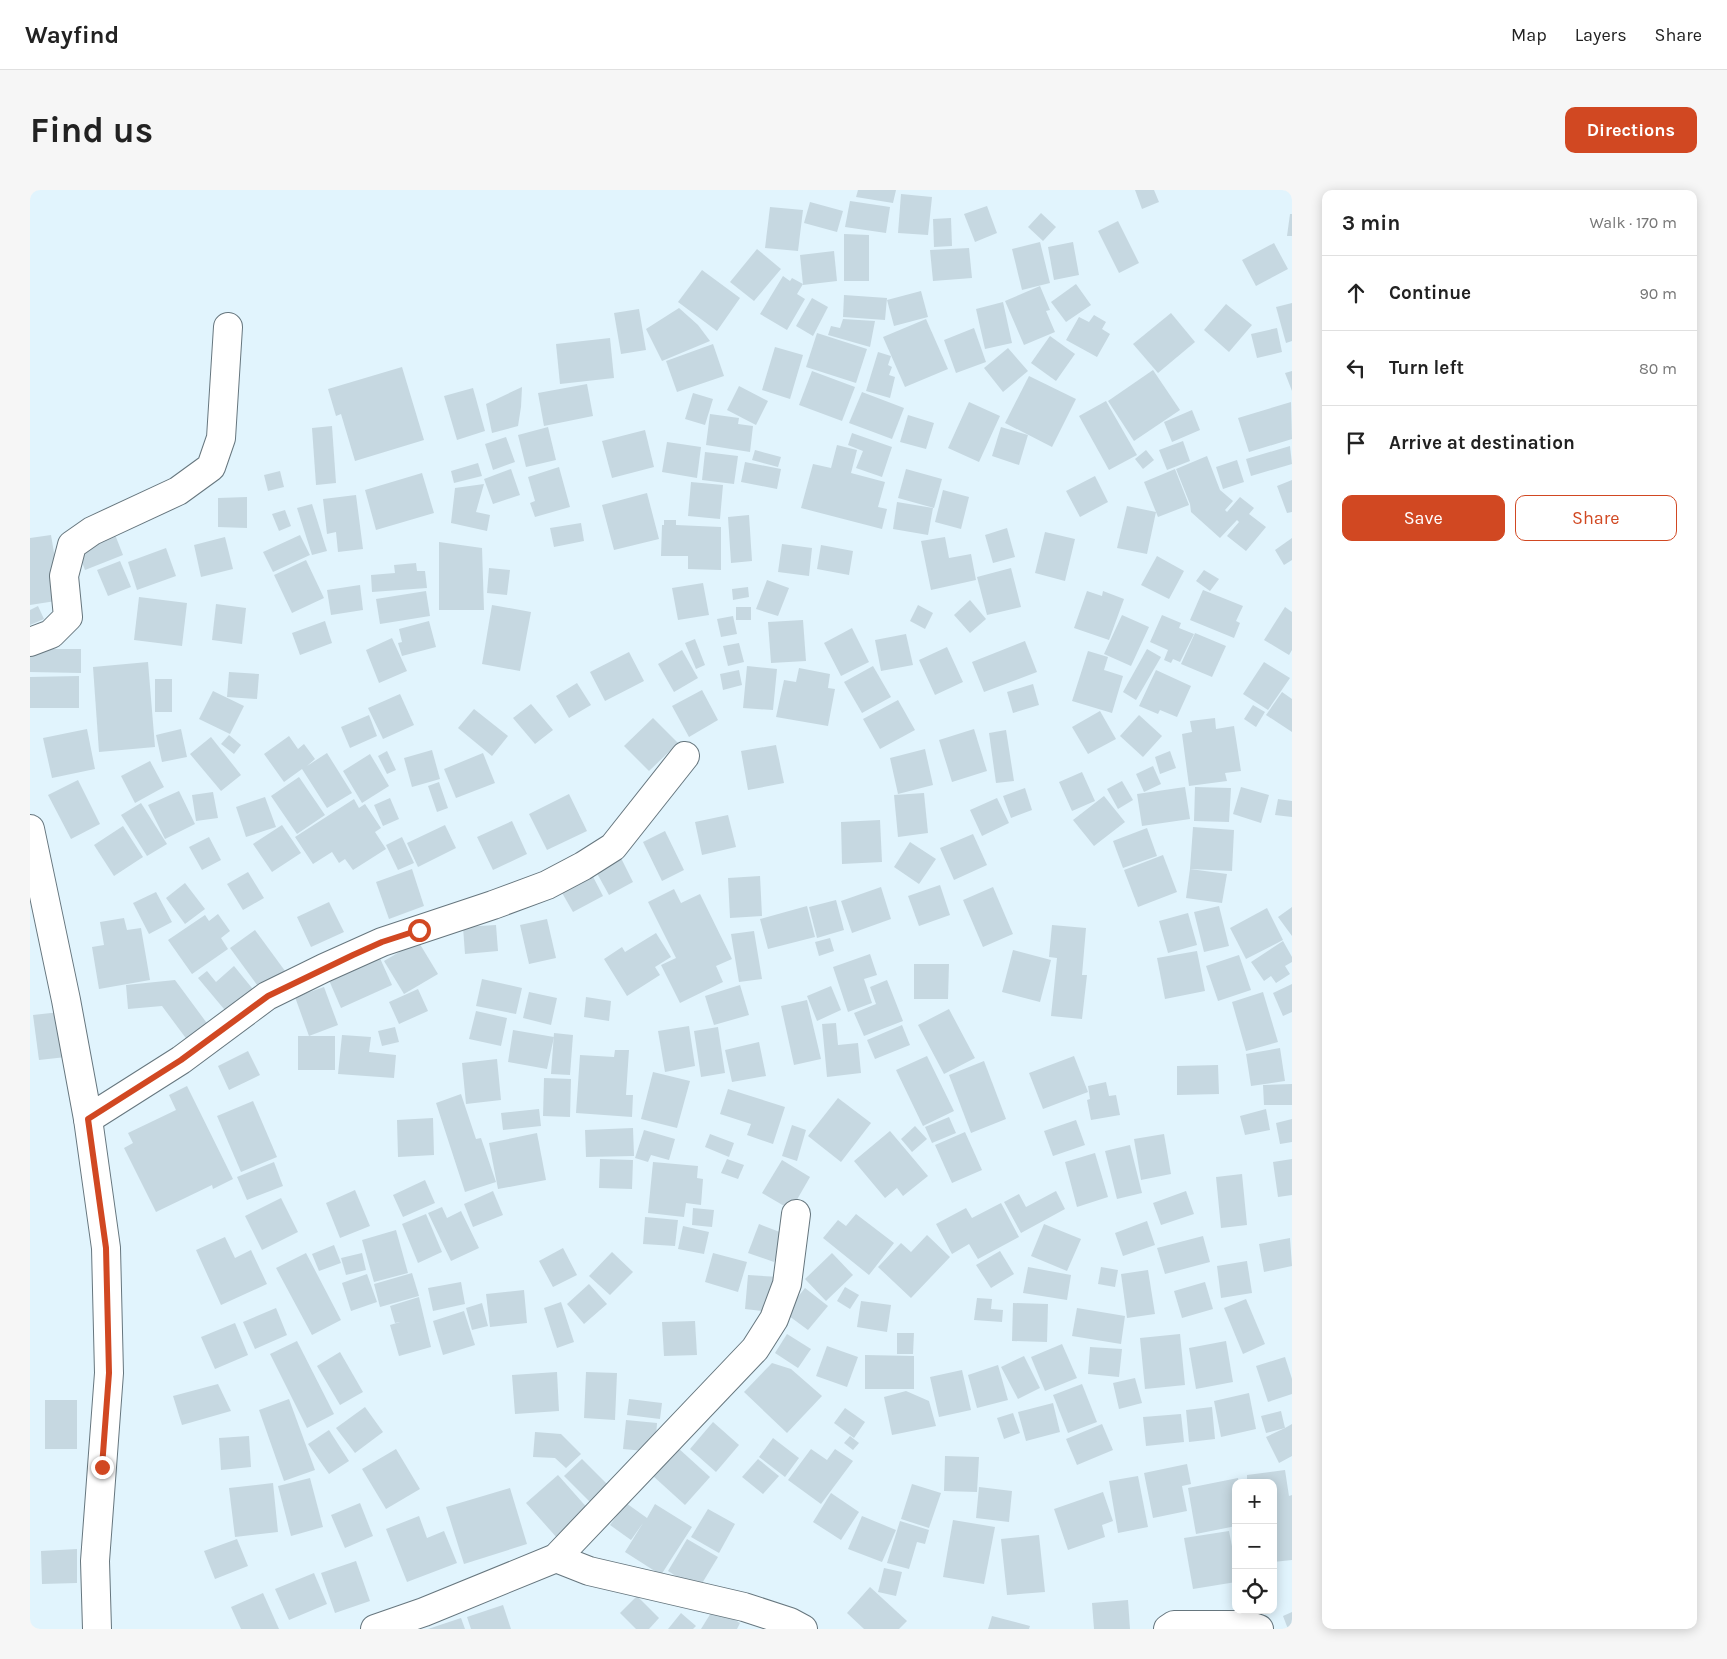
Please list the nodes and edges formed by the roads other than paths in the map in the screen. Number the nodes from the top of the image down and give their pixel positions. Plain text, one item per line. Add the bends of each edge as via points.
1 (228, 327) dead end
2 (30, 642) edge
3 (685, 756) dead end
4 (30, 830) edge
5 (88, 1119) junction
6 (796, 1214) dead end
7 (556, 1558) junction
8 (97, 1629) edge
9 (375, 1629) edge
10 (803, 1629) edge
11 (1168, 1629) edge
12 (1259, 1629) edge

1 - 2 street via 221,438 210,467 178,491 92,531 72,545 64,576 68,616 51,634
3 - 5 street via 613,847 583,866 547,885 382,942 268,996 181,1060
4 - 5 street
5 - 8 street via 106,1248 109,1373 96,1561
6 - 7 street via 786,1284 774,1319 755,1349
7 - 9 street
7 - 10 street via 589,1572 744,1607
11 - 12 street via 1174,1625 1247,1625

